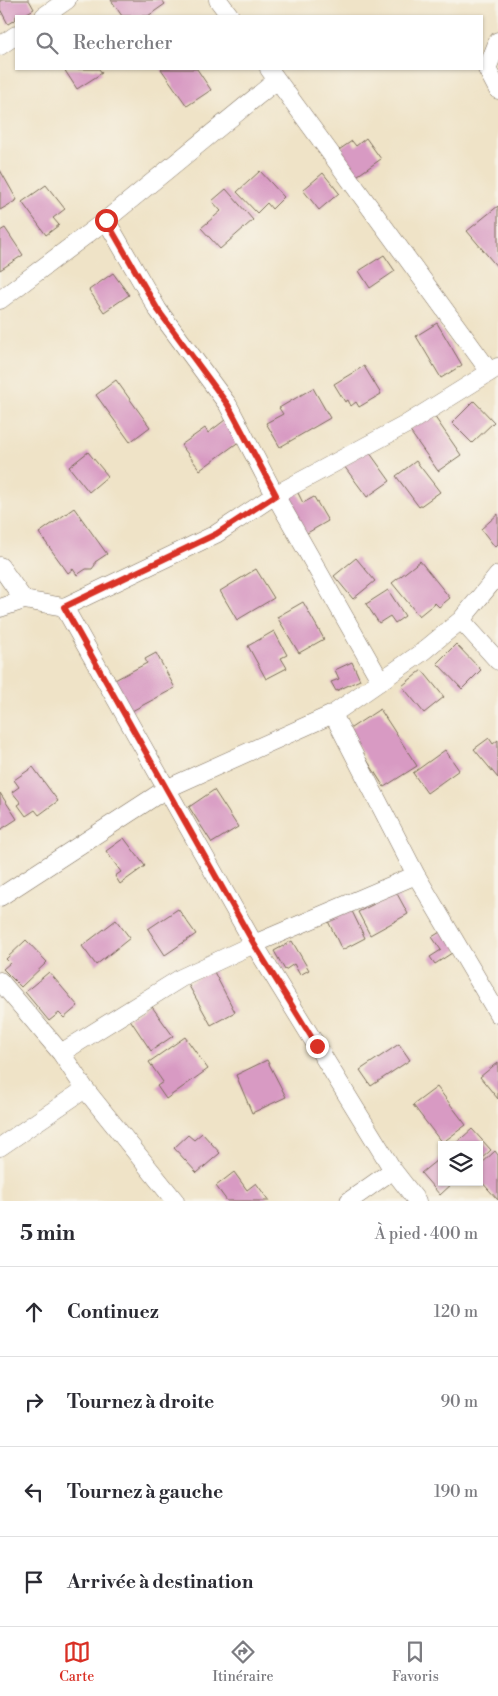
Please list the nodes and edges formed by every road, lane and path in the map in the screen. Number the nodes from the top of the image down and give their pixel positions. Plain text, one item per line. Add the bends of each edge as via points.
1 (67, 0) edge
2 (218, 0) edge
3 (45, 15) edge
4 (229, 15) edge
5 (15, 36) edge
6 (498, 41) edge
7 (0, 46) edge
8 (273, 74) edge
9 (498, 90) edge
10 (106, 220) junction
11 (2, 295) edge
12 (494, 370) edge
13 (276, 495) junction
14 (0, 566) edge
15 (498, 575) edge
16 (24, 600) junction
17 (64, 607) junction
18 (0, 608) edge
19 (461, 620) junction
20 (498, 661) edge
21 (380, 680) junction
22 (333, 714) junction
23 (166, 789) junction
24 (416, 875) junction
25 (0, 897) edge
26 (254, 944) junction
27 (0, 981) edge
28 (498, 1014) edge
29 (61, 1053) junction
30 (85, 1089) junction
31 (0, 1147) edge
32 (393, 1170) junction
33 (175, 1201) edge
34 (349, 1201) edge
35 (418, 1201) edge

1 - 3 street
2 - 4 street
5 - 7 street
6 - 9 street via 487,69
8 - 10 street
8 - 12 street
10 - 11 street
10 - 13 street via 158,310 228,405
12 - 13 street via 405,425
13 - 17 street via 216,534
13 - 21 street
14 - 16 street
15 - 19 street
16 - 17 street
16 - 18 street
17 - 23 street
19 - 20 street
19 - 21 street via 421,653
21 - 22 street
22 - 23 street
22 - 24 street
23 - 25 street
23 - 26 street
24 - 26 street
24 - 28 street
26 - 29 street via 181,978
26 - 32 street
27 - 29 street
29 - 30 street
30 - 31 street
30 - 33 street
32 - 34 street
32 - 35 street

